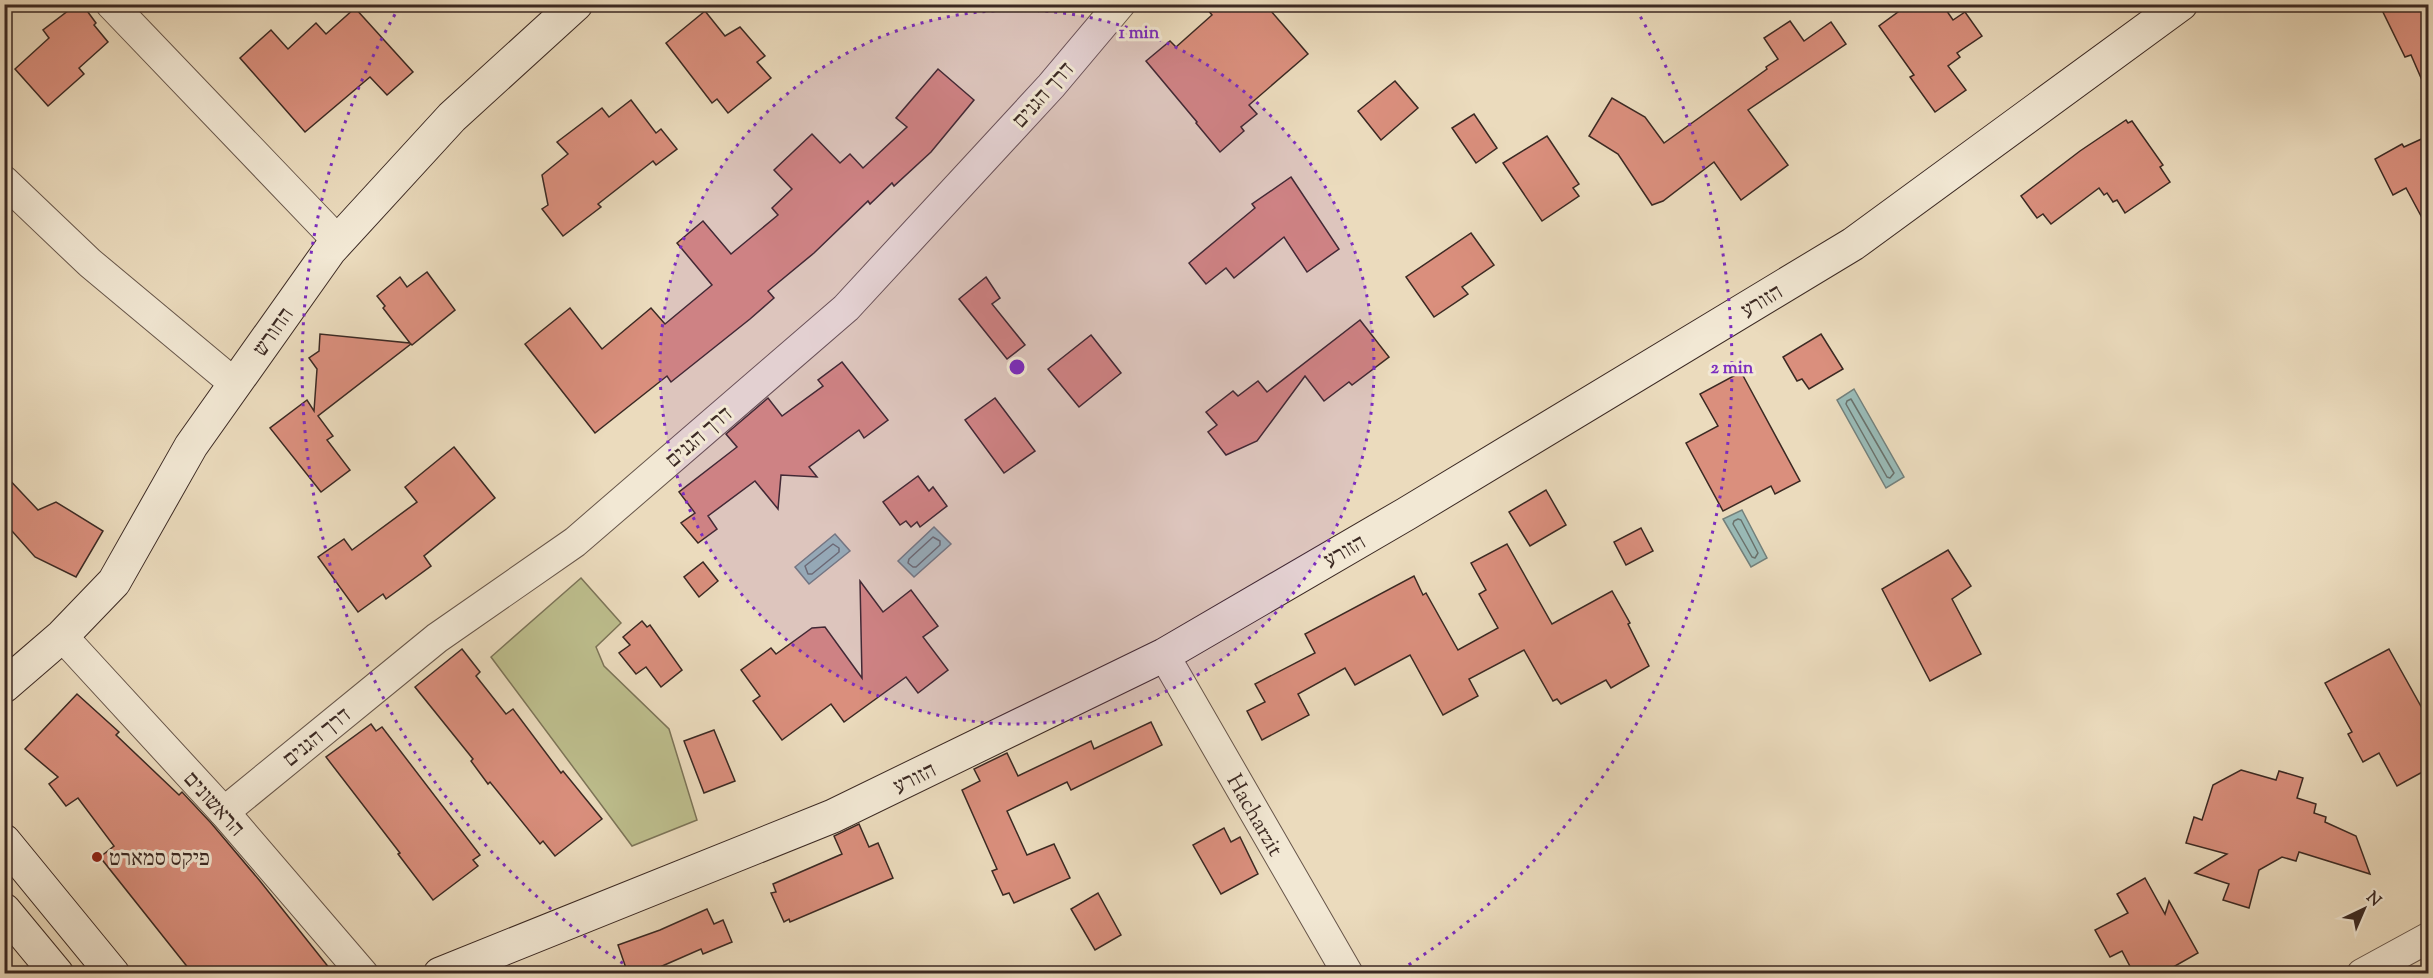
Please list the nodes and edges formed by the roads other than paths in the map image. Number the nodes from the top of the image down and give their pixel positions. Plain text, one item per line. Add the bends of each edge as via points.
1 (111, 4) edge
2 (576, 4) edge
3 (1120, 4) edge
4 (2181, 4) edge
5 (4, 181) edge
6 (338, 241) junction
7 (235, 384) junction
8 (62, 636) junction
9 (1164, 655) junction
10 (4, 686) edge
11 (224, 812) junction
12 (4, 841) edge
13 (4, 910) edge
14 (2428, 938) edge
15 (57, 974) edge
16 (113, 974) edge
17 (363, 974) edge
18 (440, 974) edge
19 (1348, 974) edge
20 (2362, 974) edge

1 - 6 street
2 - 6 street, החורש via 452,117
3 - 11 street, דרך הגנים via 1051,86 846,308 575,542 437,638
4 - 9 street, הזורע via 1853,244
5 - 7 street via 90,263
6 - 7 street, החורש
7 - 8 street, החורש via 191,446 114,582
8 - 10 street, החורש
8 - 11 street, הראשונים
9 - 18 street, הזורע via 833,816
9 - 19 street, Hacharzit
11 - 17 street, הראשונים
12 - 16 street
13 - 15 street
14 - 20 street

